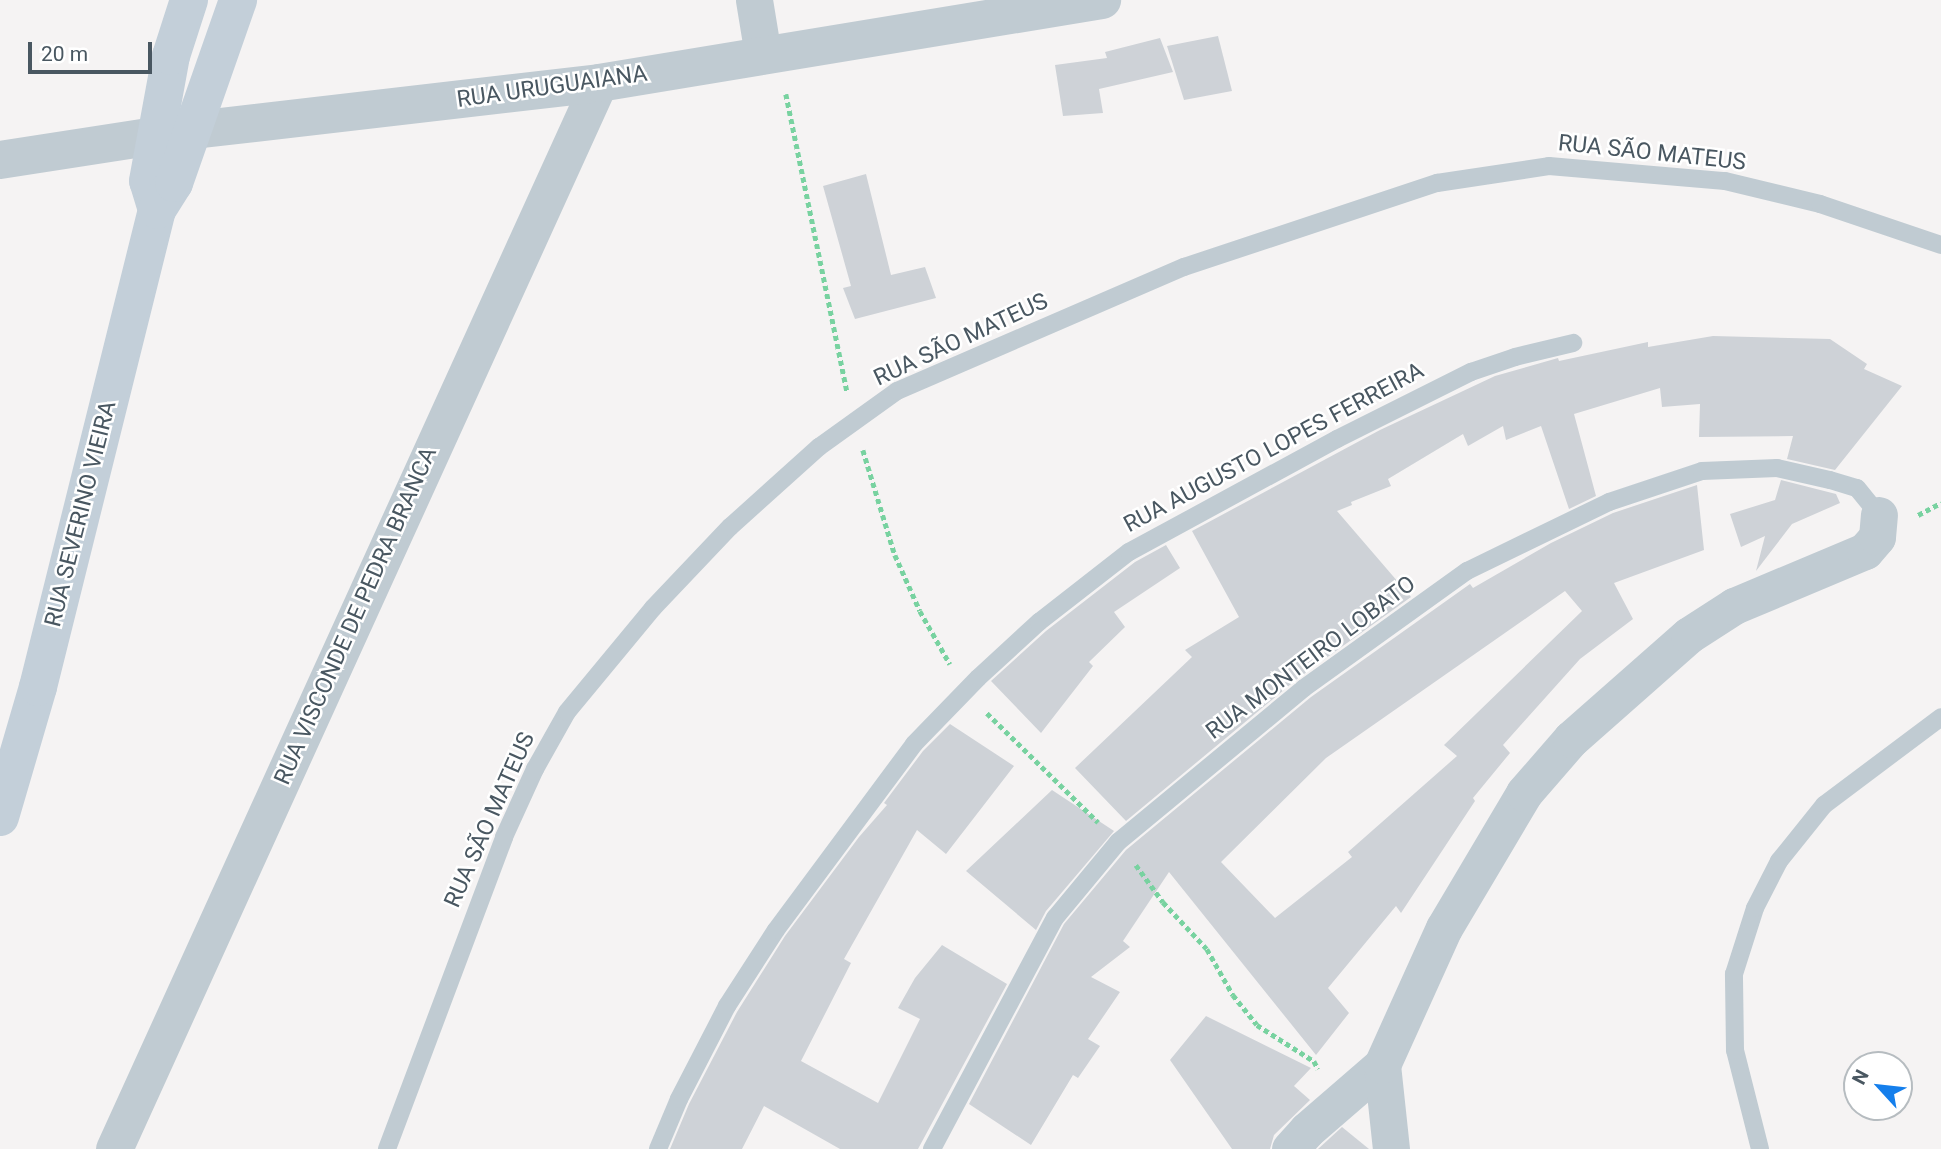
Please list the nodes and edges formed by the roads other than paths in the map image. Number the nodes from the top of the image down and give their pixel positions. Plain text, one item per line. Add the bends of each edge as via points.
1 (189, 0) edge
2 (238, 0) edge
3 (754, 0) edge
4 (1102, 0) edge
5 (770, 53) junction
6 (598, 83) junction
7 (194, 130) junction
8 (155, 136) junction
9 (0, 160) edge
10 (157, 210) junction
11 (1941, 245) edge
12 (1573, 343) dead end
13 (1879, 515) joint
14 (1941, 717) edge
15 (0, 817) edge
16 (1381, 1065) junction
17 (114, 1149) edge
18 (387, 1149) edge
19 (659, 1149) edge
20 (932, 1149) edge
21 (1290, 1149) edge
22 (1391, 1149) edge
23 (1760, 1149) edge

1 - 8 main road, RUA SEVERINO VIEIRA via 171,56
2 - 7 main road, RUA SEVERINO VIEIRA
3 - 5 street
4 - 5 street, RUA URUGUAIANA
5 - 6 street, RUA URUGUAIANA
6 - 7 street, RUA URUGUAIANA
6 - 17 street, RUA VISCONDE DE PEDRA BRANCA
7 - 8 street, RUA URUGUAIANA
7 - 10 main road, RUA SEVERINO VIEIRA via 174,183
8 - 9 street, RUA URUGUAIANA
8 - 10 main road, RUA SEVERINO VIEIRA via 148,181
10 - 15 main road, RUA SEVERINO VIEIRA via 38,687
11 - 18 lane, RUA SÃO MATEUS via 1820,204 1725,181 1549,166 1437,183 1184,267 897,391 819,447 730,527 653,608 567,712 504,838
12 - 19 lane, RUA AUGUSTO LOPES FERREIRA via 1471,372 1220,500 1129,552 1038,622 914,744 776,930 727,1006
13 - 16 street via 1877,537 1865,551 1734,606 1689,635 1571,739 1524,793 1485,854 1444,928
13 - 20 lane, RUA MONTEIRO LOBATO via 1857,488 1777,468 1702,471 1609,502 1467,571 1304,688 1118,842 1055,918
14 - 23 lane via 1824,806 1779,861 1755,908 1734,974 1735,1050
16 - 21 street
16 - 22 street

